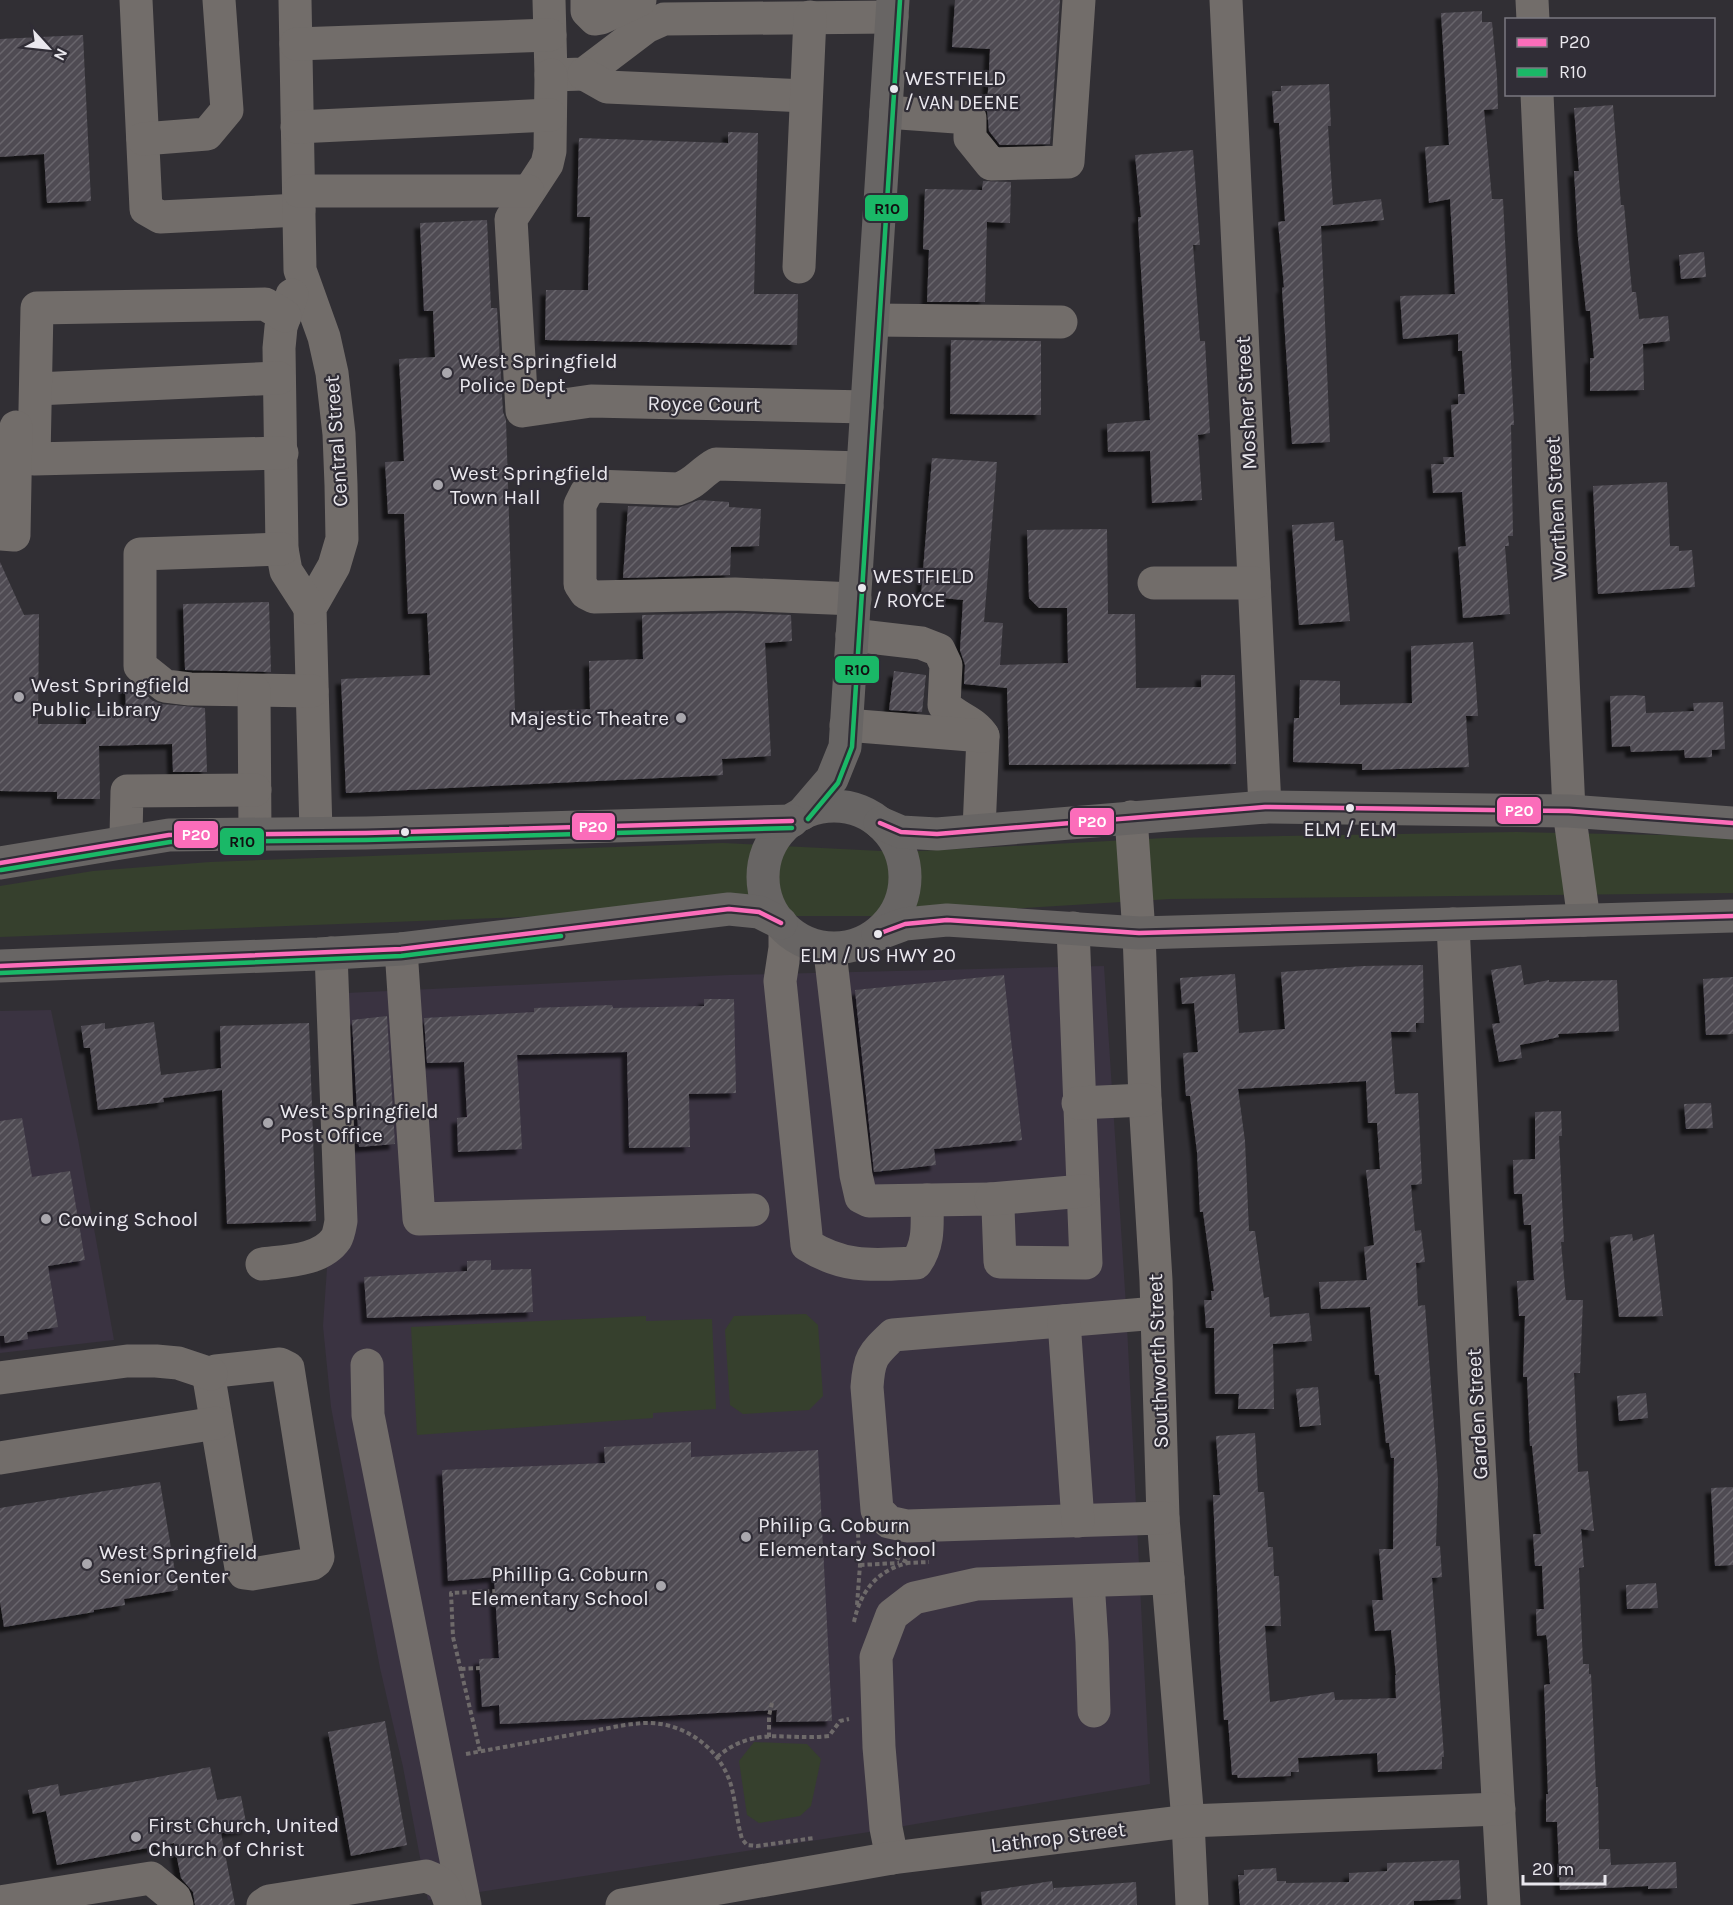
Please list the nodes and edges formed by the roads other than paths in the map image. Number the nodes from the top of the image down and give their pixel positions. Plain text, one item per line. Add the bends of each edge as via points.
1 (136, 0) edge
2 (219, 0) edge
3 (295, 0) edge
4 (549, 0) edge
5 (587, 0) edge
6 (640, 0) edge
7 (1079, 0) edge
8 (1226, 0) edge
9 (1533, 0) edge
10 (760, 8) edge
11 (892, 8) edge
12 (810, 17) junction
13 (1533, 18) edge
14 (550, 35) junction
15 (296, 44) junction
16 (584, 74) junction
17 (551, 75) junction
18 (806, 96) junction
19 (1537, 96) edge
20 (886, 112) junction
21 (550, 115) junction
22 (297, 127) junction
23 (143, 139) junction
24 (528, 191) junction
25 (299, 200) junction
26 (799, 267) dead end
27 (300, 270) junction
28 (36, 308) junction
29 (285, 316) junction
30 (873, 320) junction
31 (1061, 322) dead end
32 (279, 378) junction
33 (36, 389) junction
34 (867, 407) junction
35 (282, 453) junction
36 (863, 468) junction
37 (0, 534) edge
38 (282, 549) junction
39 (1154, 583) dead end
40 (1254, 583) junction
41 (855, 599) junction
42 (310, 608) junction
43 (852, 636) junction
44 (254, 691) junction
45 (312, 691) junction
46 (846, 736) junction
47 (983, 736) junction
48 (255, 790) junction
49 (1265, 807) junction
50 (1569, 811) junction
51 (797, 817) junction
52 (1131, 817) junction
53 (872, 818) junction
54 (1733, 823) edge
55 (979, 830) junction
56 (316, 833) junction
57 (255, 834) junction
58 (169, 835) junction
59 (126, 836) junction
60 (0, 839) edge
61 (0, 863) edge
62 (1733, 916) edge
63 (1584, 920) junction
64 (1453, 924) junction
65 (783, 926) junction
66 (1073, 928) junction
67 (1139, 933) junction
68 (878, 934) junction
69 (401, 949) junction
70 (834, 949) junction
71 (331, 953) junction
72 (0, 966) edge
73 (1145, 1100) junction
74 (1078, 1103) junction
75 (1083, 1191) junction
76 (991, 1199) junction
77 (927, 1200) junction
78 (753, 1210) dead end
79 (262, 1264) dead end
80 (1157, 1313) junction
81 (1064, 1321) junction
82 (367, 1365) dead end
83 (211, 1374) junction
84 (0, 1378) edge
85 (216, 1423) junction
86 (0, 1458) edge
87 (1163, 1518) junction
88 (1078, 1521) junction
89 (1168, 1578) junction
90 (1088, 1581) junction
91 (1094, 1711) dead end
92 (1499, 1809) junction
93 (1188, 1821) junction
94 (892, 1858) junction
95 (0, 1902) edge
96 (177, 1905) edge
97 (263, 1905) edge
98 (451, 1905) edge
99 (465, 1905) edge
100 (622, 1905) edge
101 (1192, 1905) edge
102 (1504, 1905) edge

1 - 23 street
2 - 23 street via 226,110 207,134
3 - 15 street, Central Street
4 - 14 street
5 - 6 street via 587,10 595,19
7 - 20 street via 1068,162 991,164 970,138 970,117
8 - 40 street, Mosher Street
9 - 13 street
10 - 12 street
10 - 16 street via 664,19 646,27
11 - 12 street
11 - 20 main road
12 - 18 street
14 - 15 street
14 - 17 street
15 - 22 street, Central Street
16 - 17 street
16 - 18 street via 607,87
17 - 21 street
18 - 26 street
19 - 50 street, Worthen Street
20 - 30 main road
21 - 22 street
21 - 24 street via 547,164
22 - 25 street, Central Street
23 - 25 street via 146,209 160,217
24 - 25 street
24 - 34 street, Royce Court via 512,219 522,411 591,401
25 - 27 street, Central Street
27 - 29 street, Central Street
27 - 42 street, Central Street via 324,337 332,373 341,485 342,539 334,566
28 - 29 street via 265,304
28 - 33 street
28 - 37 street via 18,308 14,535
29 - 32 street, Central Street
30 - 31 street
30 - 34 main road
32 - 33 street
32 - 35 street, Central Street
33 - 35 street via 34,459
34 - 36 main road
35 - 38 street, Central Street
36 - 41 main road
36 - 41 street via 716,464 689,486 678,489 596,486 586,493 580,505 580,584 594,597 735,594
38 - 42 street, Central Street via 286,571
38 - 44 street via 140,554 140,666 165,686
39 - 40 street
40 - 49 street, Mosher Street
41 - 43 main road
42 - 45 street
43 - 46 main road
43 - 47 street via 921,643 939,650 946,665 944,705 978,728
44 - 45 street
44 - 48 street
45 - 56 street
46 - 47 street
46 - 51 main road via 832,779
46 - 53 main road
47 - 55 street
48 - 57 street
48 - 59 street via 127,791
49 - 50 main road
49 - 52 main road
50 - 54 main road
50 - 63 street, Worthen Street
51 - 53 main road via 825,807 849,807
51 - 56 main road
51 - 65 main road via 783,828 770,847 764,870 765,894
52 - 55 main road
52 - 67 street, Southworth Street
53 - 55 main road via 892,830 914,834
53 - 68 main road via 889,831 901,852 906,873 904,896 894,916
56 - 57 main road
57 - 58 main road
58 - 59 main road
58 - 61 main road
59 - 60 main road
62 - 63 main road
63 - 64 main road
64 - 67 main road
64 - 92 street, Garden Street
65 - 69 main road via 759,912 729,909
65 - 70 main road via 811,945
65 - 77 street via 785,948 780,981 807,1245 823,1255 864,1265 916,1263 927,1238
66 - 67 main road
66 - 68 main road via 947,920 905,924
66 - 74 street
67 - 73 street, Southworth Street
68 - 70 main road via 858,945
69 - 71 main road
69 - 78 street via 419,1219
70 - 77 street via 831,961 861,1197 869,1201
71 - 72 main road
71 - 79 street via 341,1221 337,1237 317,1254
73 - 74 street
73 - 80 street, Southworth Street
74 - 75 street
75 - 76 street
75 - 76 street via 1086,1263 1000,1262 998,1208
76 - 77 street
80 - 81 street
80 - 87 street, Southworth Street
81 - 88 street
81 - 88 street via 893,1335 875,1352 868,1367 867,1387 877,1510 889,1522 907,1526
82 - 99 street via 368,1415
83 - 84 street via 178,1363 127,1361
83 - 85 street
83 - 85 street via 280,1364 288,1368 318,1557 312,1564 244,1573
85 - 86 street
87 - 88 street
87 - 89 street, Southworth Street
89 - 90 street
89 - 93 street, Southworth Street
90 - 91 street
90 - 94 street via 977,1584 914,1598 892,1615 876,1657 879,1747
92 - 93 street, Lathrop Street
92 - 102 street, Garden Street
93 - 94 street, Lathrop Street
93 - 101 street, Southworth Street
94 - 100 street, Lathrop Street
95 - 96 street via 150,1878 175,1898
97 - 98 street via 426,1876 440,1881

